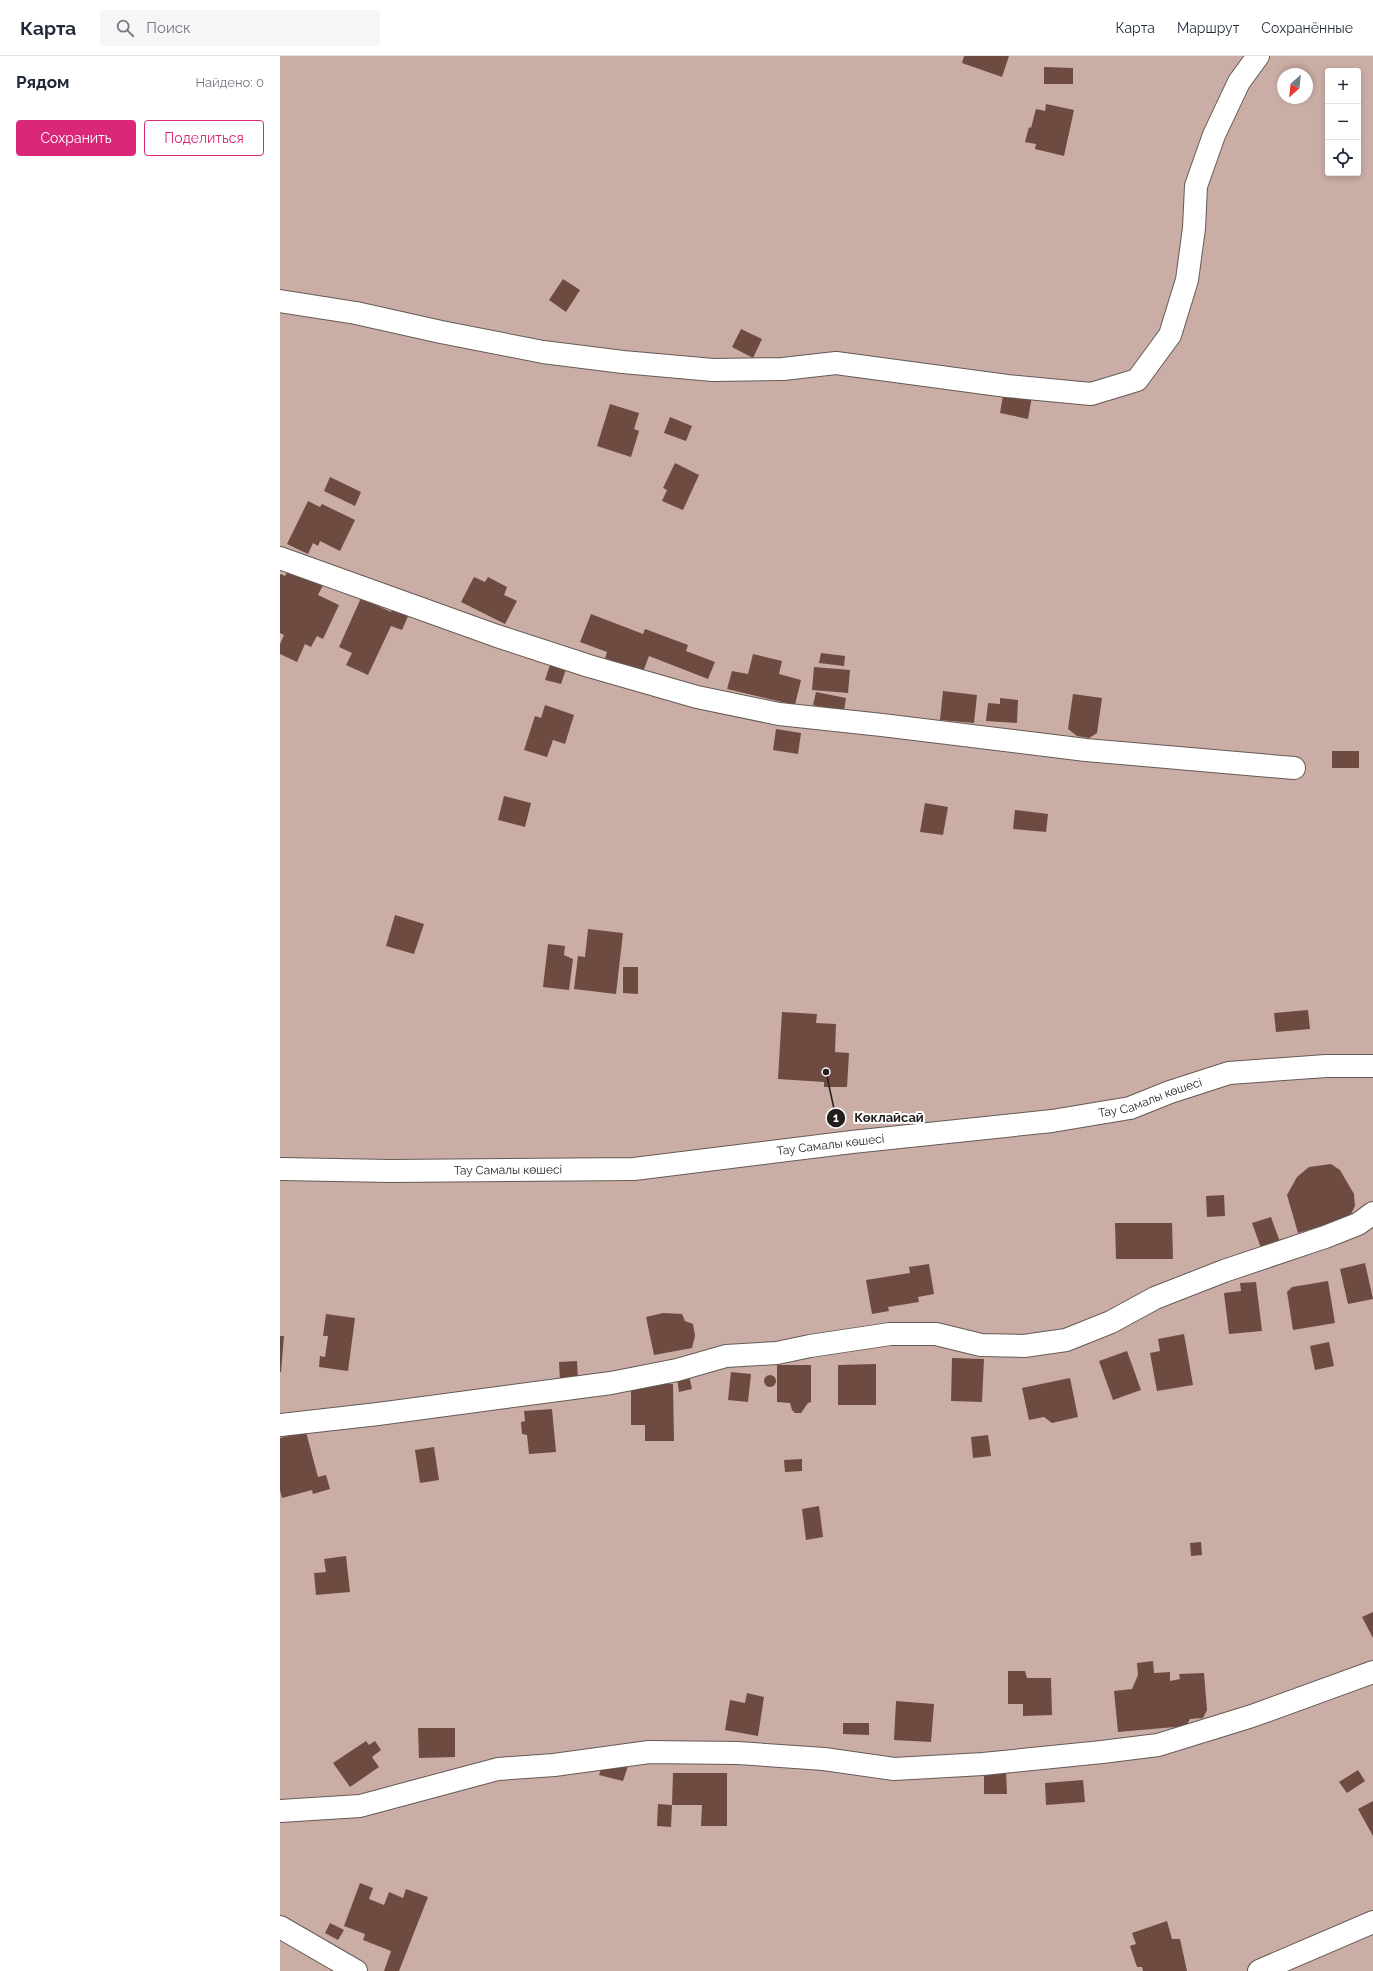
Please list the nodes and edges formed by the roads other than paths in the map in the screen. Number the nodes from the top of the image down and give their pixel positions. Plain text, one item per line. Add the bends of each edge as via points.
1 (1258, 56) edge
2 (280, 301) edge
3 (280, 558) edge
4 (1294, 768) dead end
5 (1373, 1066) edge
6 (280, 1169) edge
7 (1373, 1214) edge
8 (280, 1425) edge
9 (1373, 1672) edge
10 (280, 1811) edge
11 (1373, 1922) edge
12 (280, 1927) edge
13 (356, 1971) edge
14 (1259, 1971) edge

1 - 2 street via 1239,82 1214,135 1196,186 1194,228 1187,280 1170,335 1137,380 1091,394 1007,386 836,363 783,369 713,370 623,362 543,352 356,313
3 - 4 street via 497,636 704,699 780,714 1078,749
5 - 6 street, Тау Самалы көшесі via 1326,1066 1229,1073 1130,1108 1052,1121 634,1169
7 - 8 street via 1358,1224 1325,1237 1224,1271 1155,1298 1111,1322 1066,1340 1017,1346 982,1345 936,1334 890,1334 777,1353 726,1356 677,1370 611,1383
9 - 10 street via 1252,1716 1158,1745 983,1764 894,1769 824,1759 738,1753 649,1752 554,1765 498,1769 360,1806
11 - 14 street
12 - 13 street

